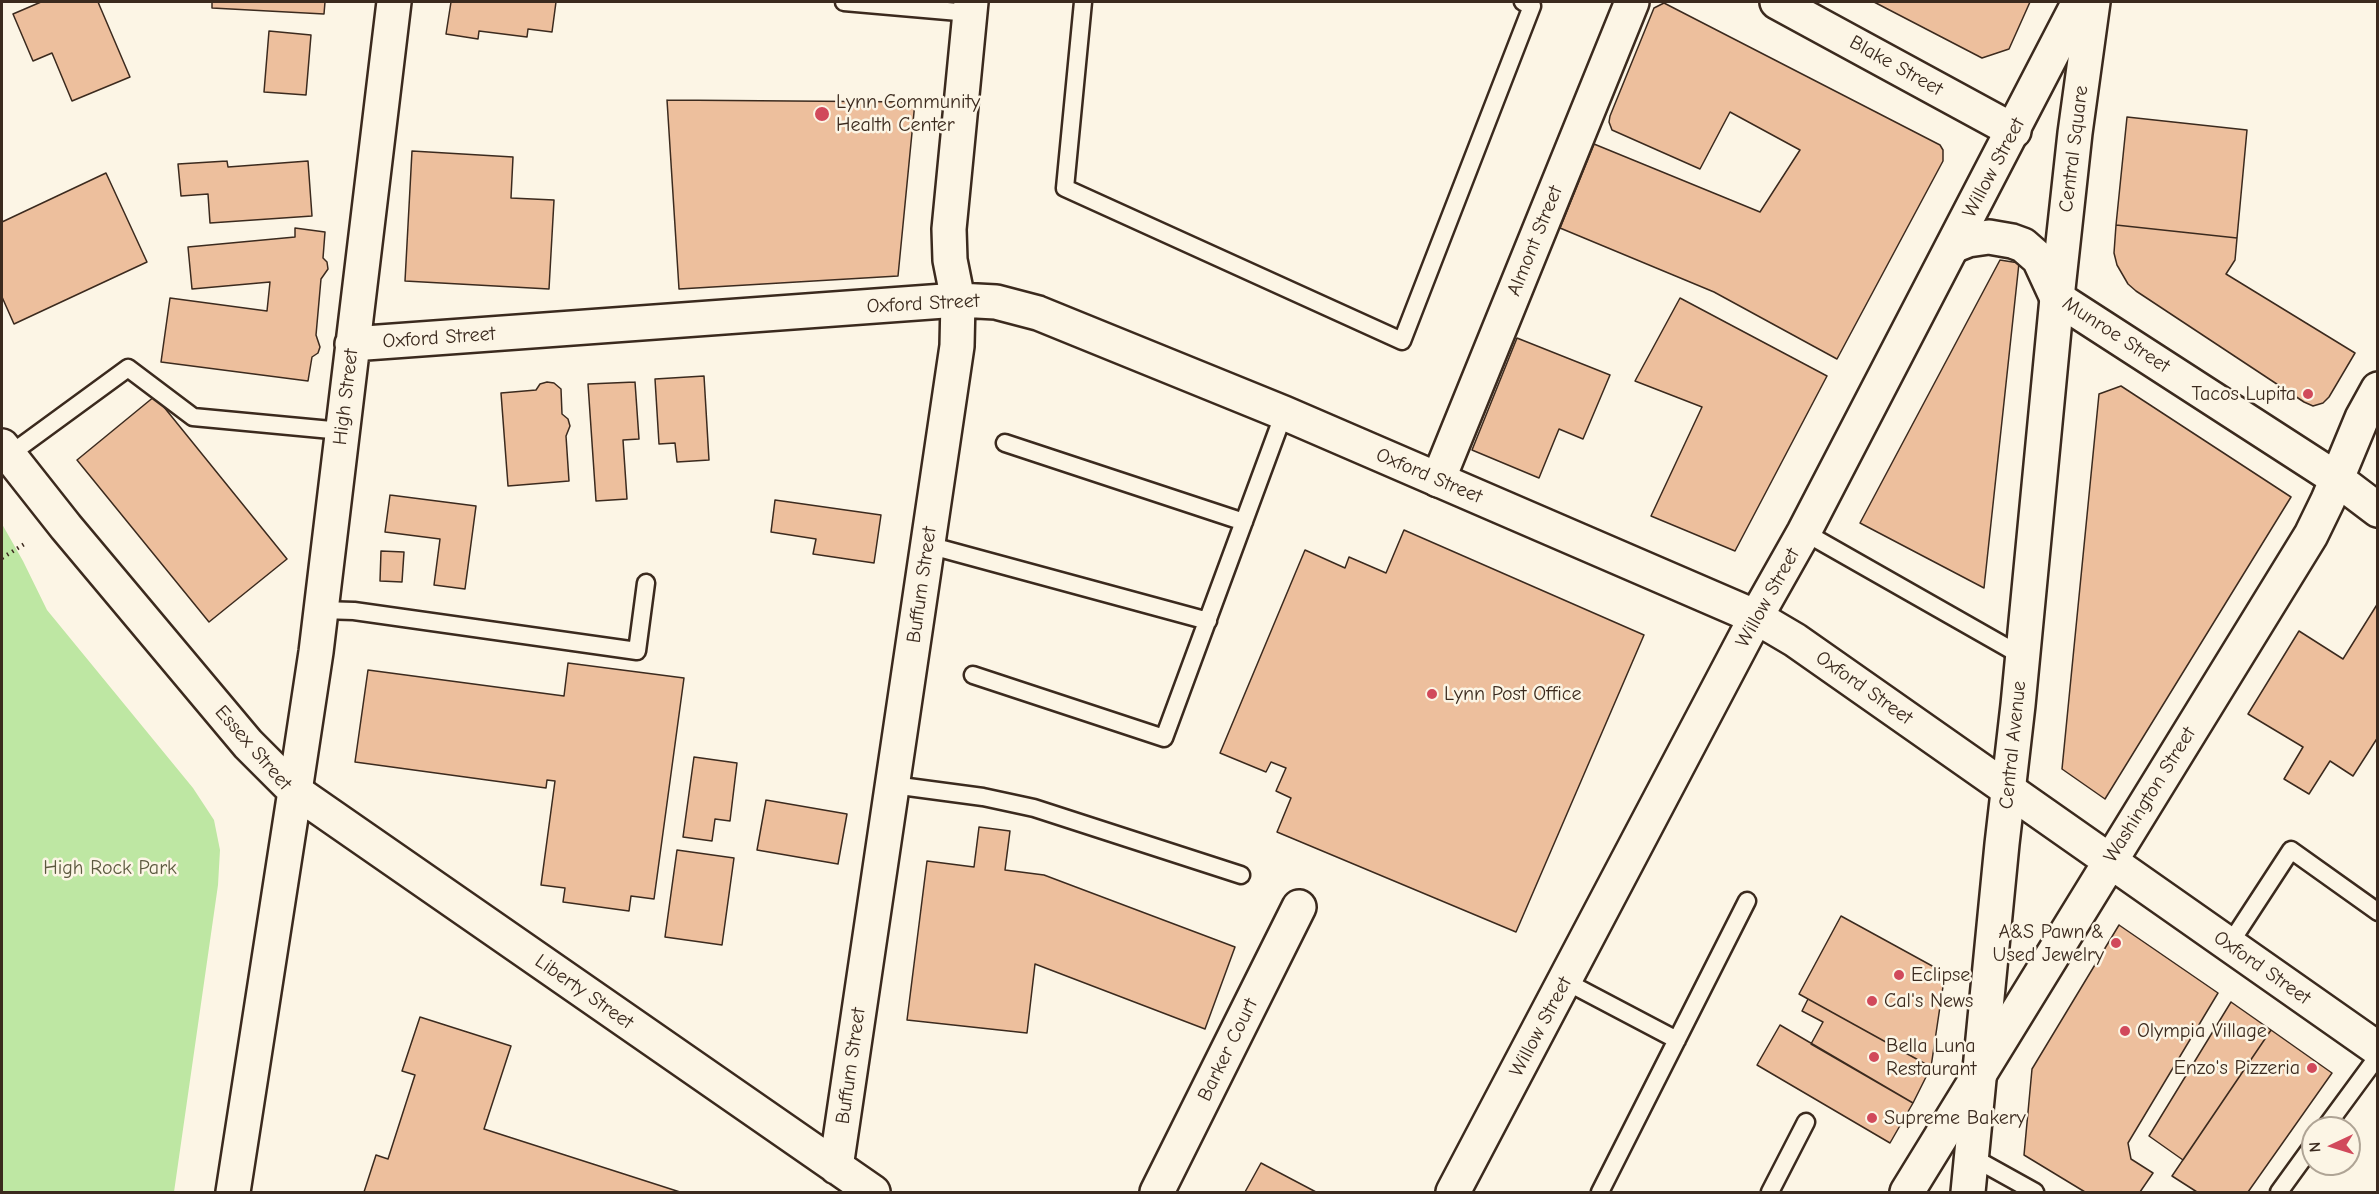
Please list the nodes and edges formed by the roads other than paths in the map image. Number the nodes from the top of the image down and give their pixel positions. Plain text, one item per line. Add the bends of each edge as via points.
1 (394, 2) edge
2 (844, 2) edge
3 (1083, 2) edge
4 (1523, 2) edge
5 (1632, 2) edge
6 (1778, 2) edge
7 (2079, 2) edge
8 (2093, 2) edge
9 (970, 7) edge
10 (2014, 131) junction
11 (1953, 246) junction
12 (2057, 298) junction
13 (958, 300) junction
14 (352, 344) junction
15 (2378, 389) edge
16 (1284, 412) junction
17 (342, 431) junction
18 (1005, 443) dead end
19 (5, 451) edge
20 (2337, 479) junction
21 (1438, 480) junction
22 (2378, 510) edge
23 (1244, 522) junction
24 (1804, 532) junction
25 (928, 545) junction
26 (646, 583) dead end
27 (321, 610) junction
28 (1756, 617) junction
29 (1208, 621) junction
30 (2022, 656) junction
31 (974, 675) dead end
32 (893, 785) junction
33 (2008, 790) junction
34 (295, 791) junction
35 (2110, 861) junction
36 (1242, 875) dead end
37 (1747, 901) dead end
38 (1299, 907) dead end
39 (2378, 912) edge
40 (2229, 945) junction
41 (1565, 981) junction
42 (1677, 1040) junction
43 (2378, 1049) edge
44 (2378, 1056) edge
45 (1981, 1070) junction
46 (2334, 1116) edge
47 (1806, 1122) dead end
48 (1972, 1156) junction
49 (2301, 1162) edge
50 (836, 1167) junction
51 (233, 1192) edge
52 (873, 1192) edge
53 (1157, 1192) edge
54 (1453, 1192) edge
55 (1600, 1192) edge
56 (1770, 1192) edge
57 (1907, 1192) edge
58 (1968, 1192) edge
59 (2036, 1192) edge
60 (2279, 1192) edge

1 - 14 main road, High Street
2 - 9 lane
3 - 4 lane via 1065,188 1402,341 1532,6
5 - 21 main road, Almont Street
6 - 10 main road, Blake Street
7 - 10 main road, Willow Street
8 - 12 main road, Central Square
9 - 13 main road, Buffum Street via 949,229
10 - 11 main road, Willow Street
11 - 12 main road, Munroe Street via 1989,237 2023,245 2046,269
11 - 24 main road, Willow Street
12 - 20 main road, Munroe Street
12 - 30 main road, Central Avenue
13 - 14 main road, Oxford Street
13 - 16 main road, Oxford Street via 996,302 1038,313
13 - 25 main road, Buffum Street via 957,346
14 - 17 main road, High Street
15 - 20 main road, Washington Street
16 - 21 main road, Oxford Street
16 - 23 lane
17 - 19 lane via 193,417 128,368
17 - 27 main road, High Street
18 - 23 lane
19 - 34 main road, Essex Street via 248,744
20 - 22 main road, Munroe Street
20 - 35 main road, Washington Street via 2311,535
21 - 28 main road, Oxford Street
23 - 29 lane
24 - 28 main road, Willow Street
24 - 30 lane
25 - 29 lane
25 - 32 main road, Buffum Street
26 - 27 lane via 637,651 354,610
27 - 34 main road, High Street
28 - 33 main road, Oxford Street via 1795,640
28 - 41 main road, Willow Street
29 - 31 lane via 1164,738
30 - 33 main road, Central Avenue
32 - 36 lane via 1034,808
32 - 50 main road, Buffum Street
33 - 35 main road, Oxford Street
33 - 45 main road, Central Avenue
34 - 50 main road, Liberty Street
34 - 51 main road, Essex Street
35 - 40 main road, Oxford Street
35 - 45 main road, Washington Street
37 - 42 lane
38 - 53 main road, Barker Court
39 - 40 lane via 2291,850
40 - 43 main road, Oxford Street
41 - 42 lane
41 - 54 main road, Willow Street
42 - 55 lane
44 - 46 lane
45 - 48 main road, Central Avenue
45 - 57 main road, Washington Street
47 - 56 lane
48 - 58 main road, Central Avenue
48 - 59 lane
49 - 60 lane
50 - 52 main road, Liberty Street

